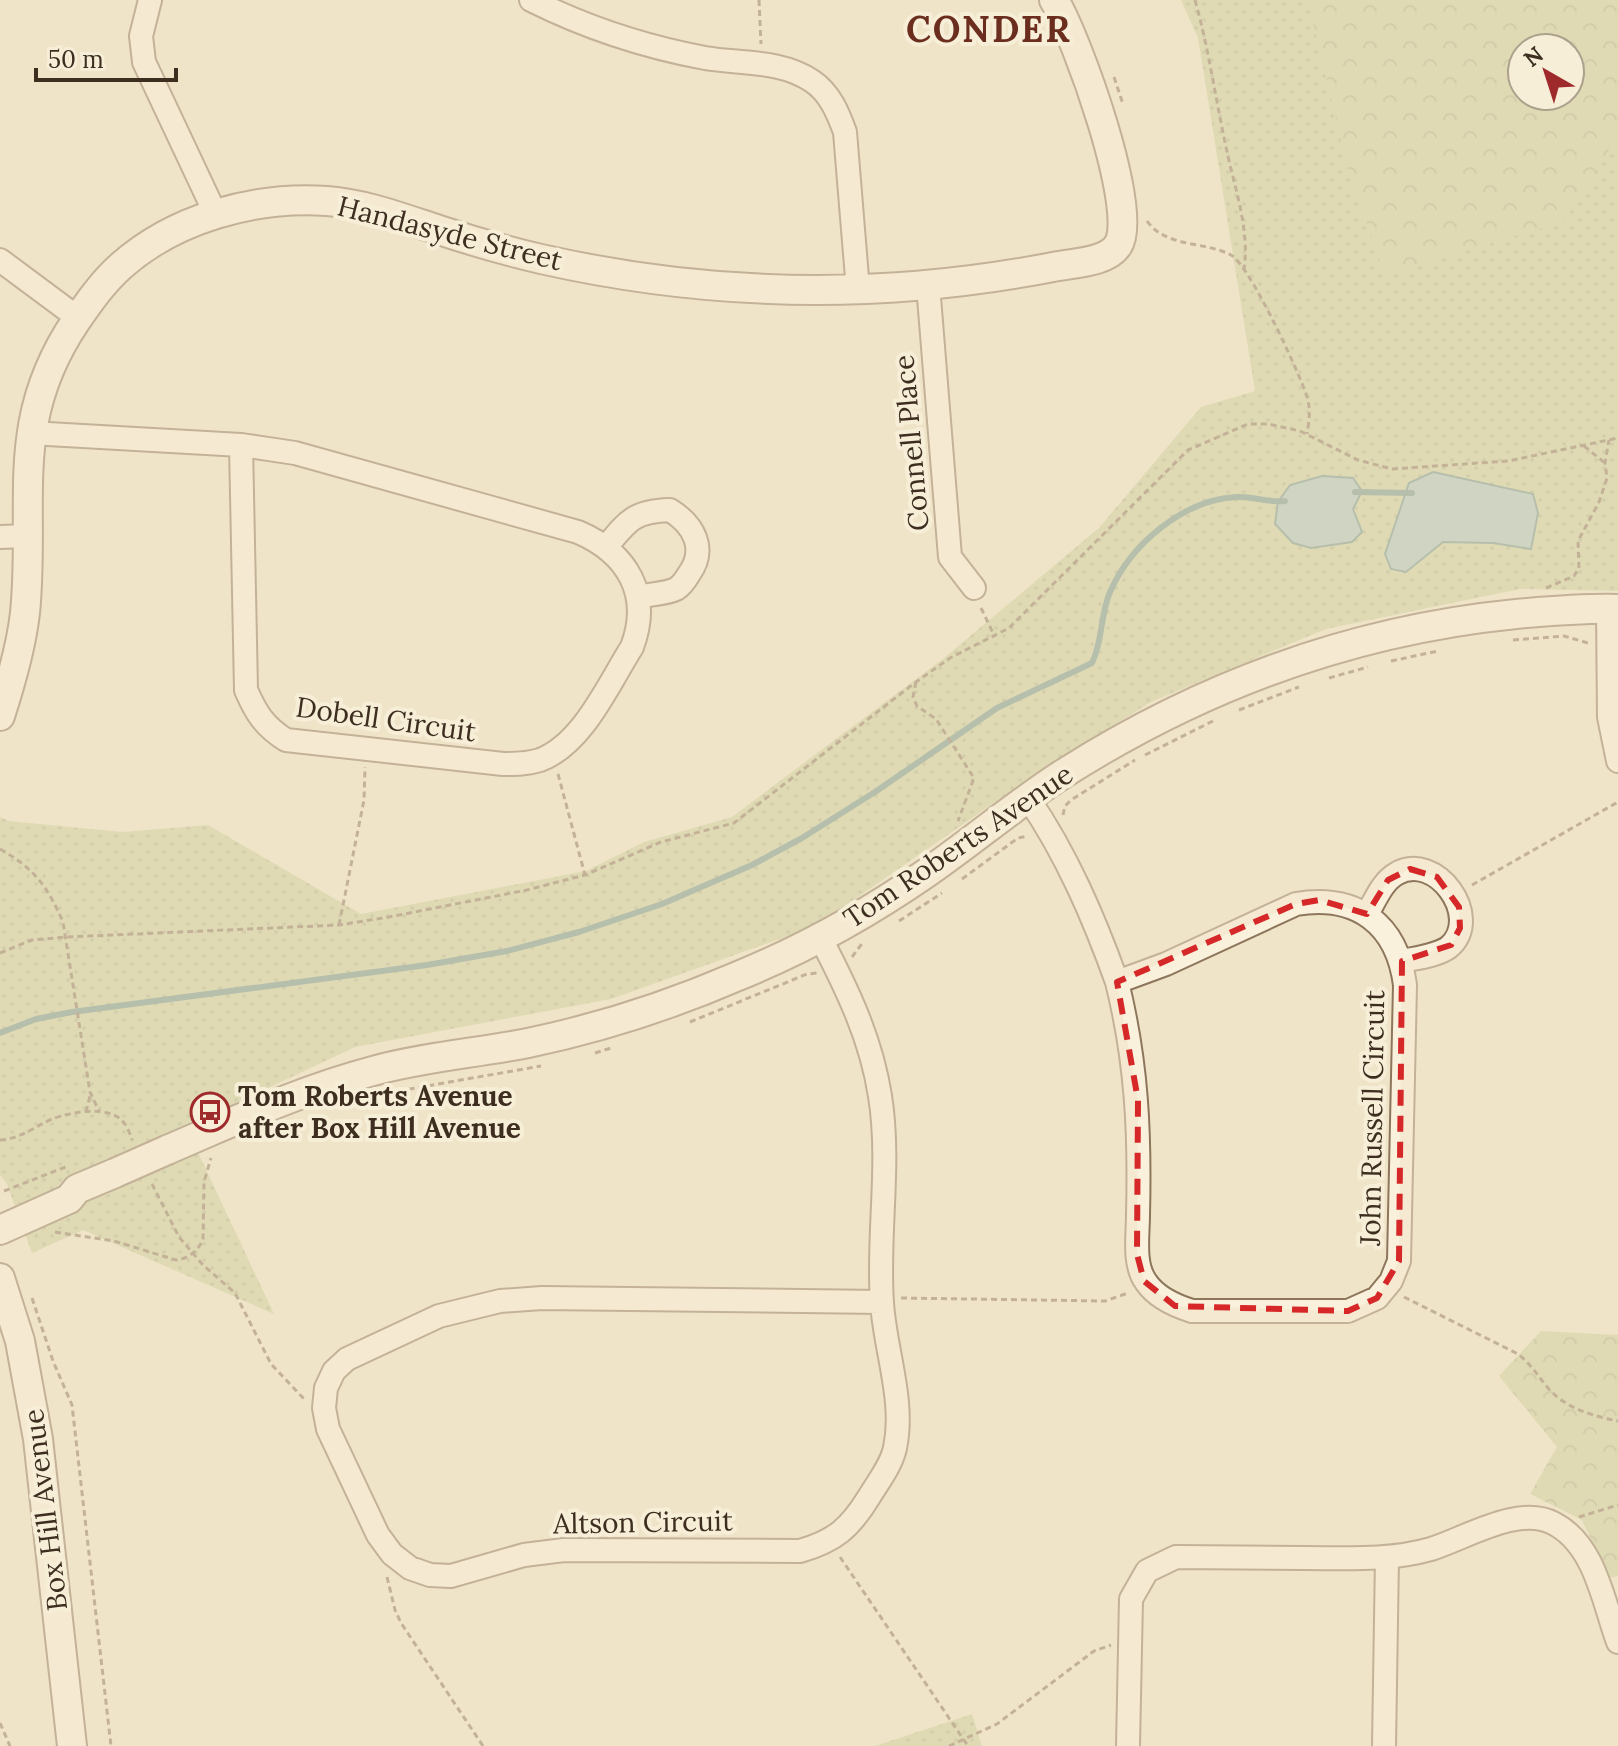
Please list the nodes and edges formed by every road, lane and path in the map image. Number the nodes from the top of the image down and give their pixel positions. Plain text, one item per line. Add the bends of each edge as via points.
1 (150, 0) edge
2 (531, 0) edge
3 (759, 0) edge
4 (1054, 0) edge
5 (1195, 0) edge
6 (1108, 64) dead end
7 (759, 65) junction
8 (1123, 106) dead end
9 (1144, 213) dead end
10 (216, 215) junction
11 (0, 260) edge
12 (1244, 269) junction
13 (928, 285) junction
14 (858, 290) junction
15 (78, 318) junction
16 (30, 433) junction
17 (1307, 434) junction
18 (1618, 438) edge
19 (1609, 440) junction
20 (241, 445) junction
21 (1584, 446) junction
22 (1605, 463) junction
23 (14, 537) edge
24 (607, 546) junction
25 (1546, 587) dead end
26 (974, 588) joint
27 (638, 597) junction
28 (1613, 609) edge
29 (995, 637) junction
30 (916, 682) junction
31 (900, 694) junction
32 (913, 697) junction
33 (0, 716) edge
34 (367, 751) junction
35 (550, 755) junction
36 (1618, 761) edge
37 (1028, 798) junction
38 (1618, 802) edge
39 (954, 830) dead end
40 (0, 849) edge
41 (585, 875) junction
42 (1453, 896) junction
43 (1367, 914) junction
44 (339, 925) junction
45 (67, 937) junction
46 (820, 937) junction
47 (0, 953) edge
48 (1402, 961) junction
49 (1117, 982) junction
50 (90, 1092) junction
51 (99, 1112) junction
52 (86, 1113) junction
53 (0, 1140) edge
54 (136, 1149) dead end
55 (211, 1158) dead end
56 (148, 1176) dead end
57 (77, 1177) junction
58 (2, 1202) edge
59 (0, 1230) edge
60 (45, 1230) dead end
61 (192, 1253) junction
62 (0, 1278) edge
63 (1144, 1281) junction
64 (1387, 1287) junction
65 (29, 1292) dead end
66 (882, 1302) junction
67 (306, 1402) dead end
68 (1618, 1421) edge
69 (1618, 1505) edge
70 (1562, 1528) junction
71 (828, 1541) junction
72 (1387, 1557) junction
73 (384, 1565) dead end
74 (1618, 1642) edge
75 (1130, 1643) junction
76 (0, 1723) edge
77 (964, 1740) junction
78 (10, 1746) edge
79 (72, 1746) edge
80 (111, 1746) edge
81 (483, 1746) edge
82 (949, 1746) edge
83 (968, 1746) edge
84 (1128, 1746) edge
85 (1384, 1746) edge

1 - 10 street via 141,36 144,62
2 - 7 street via 639,42
3 - 7 path
4 - 13 street, Handasyde Street via 1093,88 1122,216 1121,242 1099,258
5 - 12 path via 1247,246
6 - 8 path
7 - 14 street via 792,70 813,82 837,110 845,132
9 - 12 path via 1154,230 1233,256
10 - 14 street, Handasyde Street via 282,201 329,201 538,258 630,277 768,290
10 - 15 street, Handasyde Street via 174,230 131,258
11 - 15 street
12 - 17 path via 1307,396
13 - 14 street, Handasyde Street
13 - 26 street, Connell Place via 950,557
15 - 16 street, Handasyde Street via 47,371
16 - 20 street
16 - 23 street, Handasyde Street
17 - 21 path via 1358,460 1392,469 1508,461
17 - 29 path via 1248,424 1188,450
18 - 19 path
19 - 21 path
19 - 22 path
20 - 24 street via 295,453 578,532
20 - 34 street, Dobell Circuit via 246,690 257,716 286,740
21 - 22 path
22 - 25 path via 1607,478 1578,541 1579,568 1574,576
23 - 33 street, Handasyde Street via 25,613
24 - 27 street via 630,574
24 - 27 street via 624,525 645,512 670,510 693,529 699,552 685,580 676,589
26 - 29 path
27 - 35 street, Dobell Circuit via 632,647 582,726
28 - 36 street via 1609,717
28 - 37 street, Tom Roberts Avenue via 1431,625 1292,662 1168,713
29 - 30 path via 950,658
30 - 31 path
30 - 32 path
31 - 32 path
31 - 41 path via 734,823 661,842
32 - 39 path via 936,719 974,778
34 - 35 street, Dobell Circuit via 503,764 531,763
34 - 44 path via 364,800
35 - 41 path
37 - 46 street, Tom Roberts Avenue via 925,874
37 - 49 street via 1079,888
38 - 42 path
40 - 45 path via 44,884
41 - 44 path
42 - 43 street via 1437,877 1410,869 1388,880
42 - 48 street, John Russell Circuit via 1460,928 1451,945
43 - 48 street, John Russell Circuit
43 - 49 street via 1319,900 1296,904
44 - 45 path
45 - 47 path via 32,940
45 - 50 path
46 - 57 street, Tom Roberts Avenue, bridge via 659,1007 530,1042 378,1069 317,1086 115,1173
46 - 66 street, Altson Circuit via 864,1029 881,1098
48 - 64 street, John Russell Circuit via 1399,1261
49 - 63 street via 1138,1100 1137,1254
50 - 51 path
50 - 52 path
51 - 52 path
51 - 54 path via 124,1123
52 - 53 path via 52,1119 26,1134
55 - 61 path via 204,1182 203,1239
56 - 61 path
57 - 58 street, Tom Roberts Avenue
57 - 58 path via 66,1166
57 - 59 street, Tom Roberts Avenue via 69,1199
60 - 61 path via 114,1241 176,1260
61 - 67 path via 235,1293 271,1364
62 - 79 street, Box Hill Avenue via 20,1341 36,1426
63 - 64 street, John Russell Circuit via 1175,1306 1192,1311 1348,1311 1368,1304
63 - 66 path via 1105,1301
64 - 68 path via 1518,1354 1566,1403
65 - 80 path via 72,1405
66 - 71 street, Altson Circuit via 898,1421 895,1449 860,1513
66 - 71 street, Altson Circuit via 500,1301 439,1316 347,1359 326,1388 328,1429 378,1535 410,1568 430,1575 451,1576 524,1555 564,1550 800,1551
69 - 70 path via 1567,1520
70 - 72 street via 1549,1520 1514,1518 1430,1549
70 - 74 street via 1589,1560
71 - 77 path
72 - 75 street via 1176,1557 1140,1579 1131,1599
72 - 85 street
73 - 81 path via 401,1623
75 - 77 path via 1094,1651 997,1724
75 - 84 street
76 - 78 path
77 - 82 path
77 - 83 path

